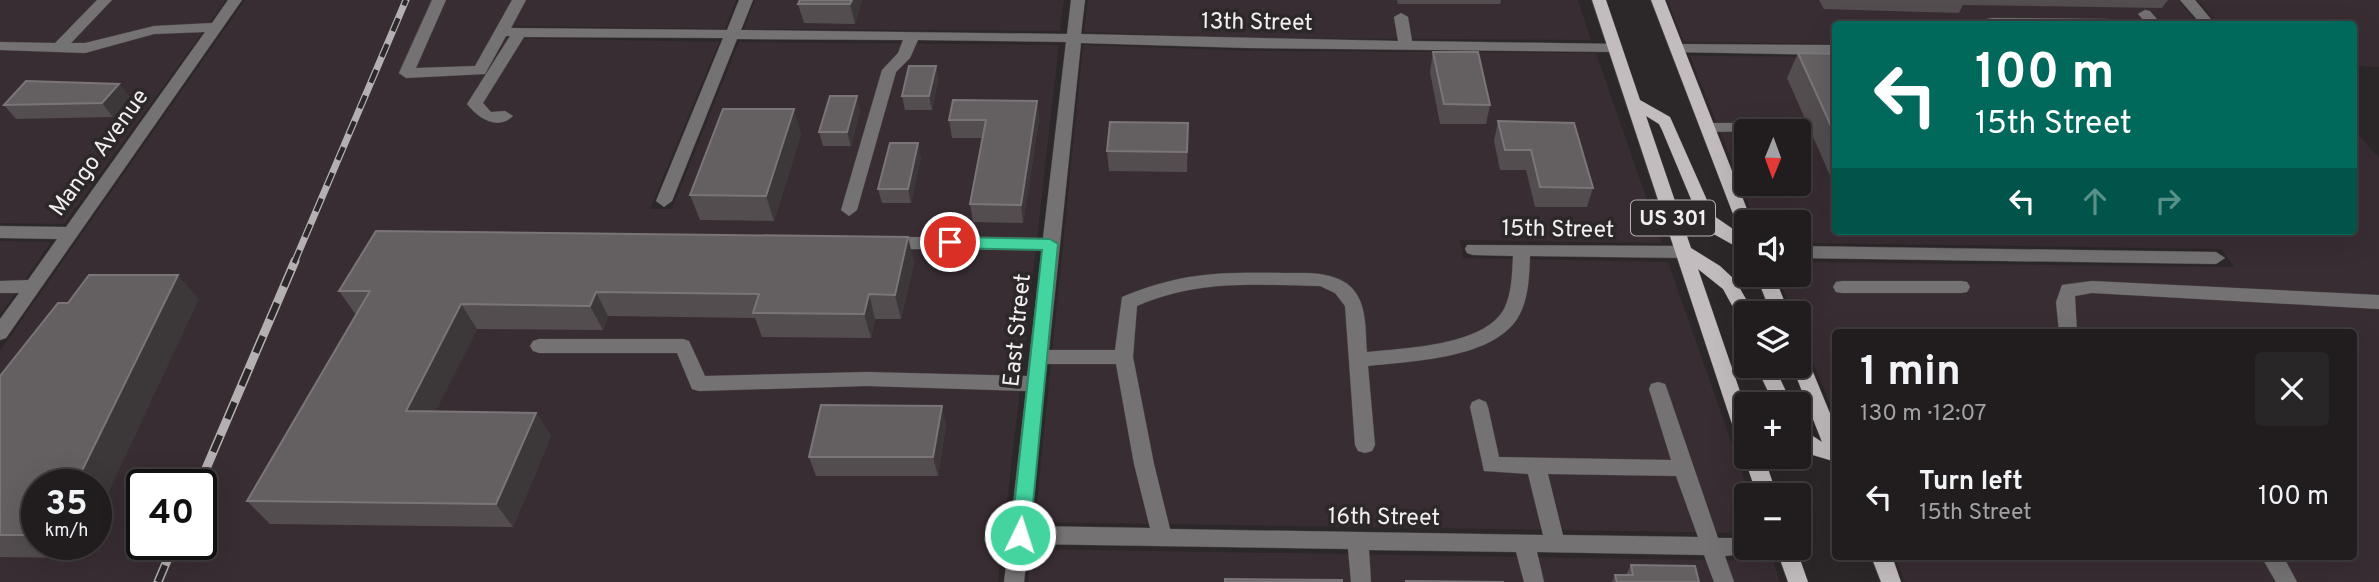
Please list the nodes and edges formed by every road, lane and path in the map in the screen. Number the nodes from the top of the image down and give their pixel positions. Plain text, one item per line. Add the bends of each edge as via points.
1 (105, 0) edge
2 (235, 0) edge
3 (439, 0) edge
4 (519, 0) edge
5 (746, 0) edge
6 (1078, 0) edge
7 (1599, 0) edge
8 (1658, 0) edge
9 (2188, 0) edge
10 (1401, 18) dead end
11 (2206, 21) edge
12 (216, 27) junction
13 (501, 32) junction
14 (519, 33) junction
15 (732, 35) junction
16 (912, 36) junction
17 (1074, 38) junction
18 (0, 46) edge
19 (60, 46) junction
20 (1406, 46) junction
21 (1615, 47) junction
22 (1677, 49) junction
23 (1832, 50) edge
24 (1633, 102) junction
25 (506, 116) dead end
26 (1708, 128) junction
27 (1734, 128) edge
28 (664, 201) dead end
29 (849, 210) dead end
30 (1740, 210) edge
31 (0, 232) edge
32 (68, 233) junction
33 (1734, 239) edge
34 (898, 243) edge
35 (1050, 244) junction
36 (1473, 249) dead end
37 (1522, 250) junction
38 (1684, 252) junction
39 (1811, 252) edge
40 (2216, 258) dead end
41 (32, 286) junction
42 (0, 287) edge
43 (1842, 287) dead end
44 (1961, 287) dead end
45 (1741, 301) edge
46 (2379, 302) edge
47 (2068, 329) edge
48 (0, 332) edge
49 (539, 346) dead end
50 (1124, 356) junction
51 (1038, 357) junction
52 (1358, 360) junction
53 (1806, 378) edge
54 (1035, 384) junction
55 (1658, 389) dead end
56 (1734, 400) edge
57 (1479, 407) dead end
58 (1832, 444) edge
59 (1365, 445) dead end
60 (1811, 445) edge
61 (1832, 453) edge
62 (1536, 466) junction
63 (1683, 468) junction
64 (1020, 535) junction
65 (1162, 537) junction
66 (1358, 540) junction
67 (1524, 542) junction
68 (1555, 543) junction
69 (1713, 547) junction
70 (1734, 547) edge
71 (1790, 560) edge
72 (1883, 560) edge
73 (2273, 560) edge
74 (1014, 582) edge
75 (1362, 582) edge
76 (1534, 582) edge
77 (1724, 582) edge
78 (1798, 582) edge
79 (1896, 582) edge
80 (2287, 582) edge

1 - 19 street
2 - 12 street, Mango Avenue
3 - 13 street via 406,73 480,71
4 - 13 street
5 - 15 street
6 - 17 street, East Street
7 - 21 main road, US 301
8 - 22 main road, US 301
9 - 11 street
10 - 20 street
12 - 19 street via 154,30 85,48
12 - 32 street, Mango Avenue
13 - 14 street, 13th Street
14 - 15 street, 13th Street
14 - 25 street via 475,104 487,117
15 - 16 street, 13th Street
15 - 28 street
16 - 17 street, 13th Street
16 - 29 street via 905,55 888,70
17 - 20 street, 13th Street
17 - 35 street, East Street
18 - 19 street
20 - 21 street, 13th Street
21 - 24 main road, US 301
22 - 23 street
22 - 26 main road, US 301
24 - 33 main road via 1671,130 1707,219
24 - 38 main road, US 301
26 - 27 street
26 - 30 main road, US 301
31 - 32 street
32 - 41 street, Mango Avenue
34 - 35 street
35 - 51 street, East Street
36 - 37 street, 15th Street
37 - 38 street, 15th Street
37 - 52 street via 1519,292 1510,316 1481,340 1443,351
38 - 45 main road via 1727,281
38 - 56 main road, US 301
39 - 40 street
41 - 42 street
41 - 48 street, Mango Avenue
43 - 44 street
46 - 47 street via 2092,287 2068,290
49 - 54 street via 683,346 699,384 867,379
50 - 51 street
50 - 52 street via 1128,302 1158,289 1230,279 1322,280 1340,288 1354,305
50 - 65 street
51 - 54 street, East Street
52 - 59 street
53 - 58 main road
54 - 64 street, East Street
55 - 63 street
57 - 62 street via 1491,465
60 - 61 main road
62 - 63 street
62 - 68 street
63 - 69 street
64 - 65 street, 16th Street
64 - 74 street, East Street
65 - 66 street, 16th Street
66 - 67 street, 16th Street
66 - 75 street
67 - 68 street, 16th Street
67 - 76 street
68 - 69 street, 16th Street
69 - 70 street, 16th Street
69 - 77 street
71 - 78 main road
72 - 79 main road
73 - 80 street

